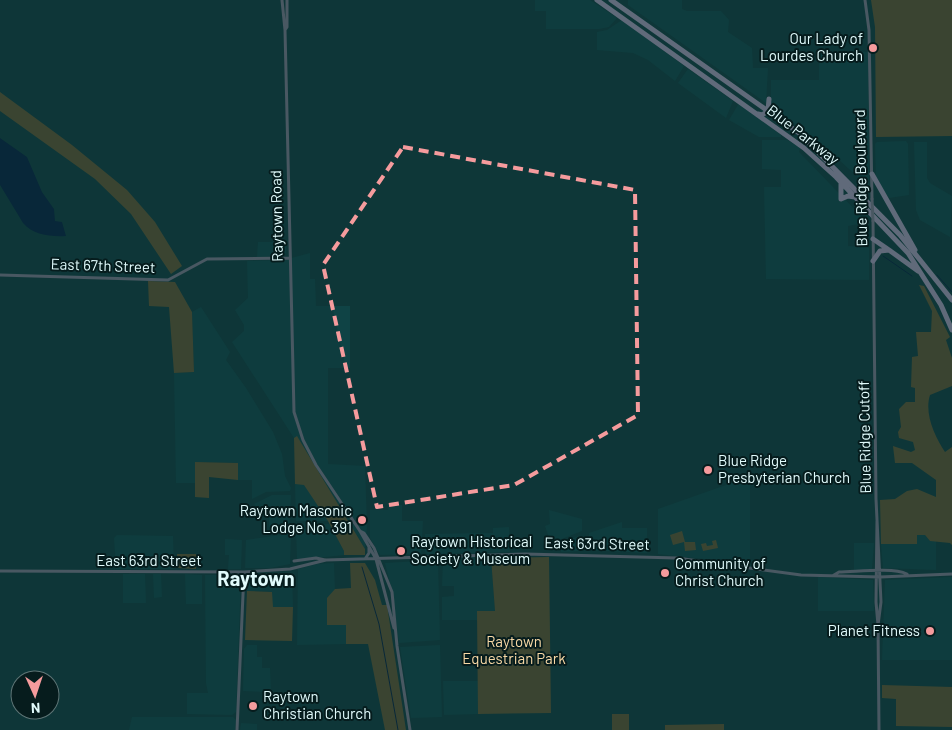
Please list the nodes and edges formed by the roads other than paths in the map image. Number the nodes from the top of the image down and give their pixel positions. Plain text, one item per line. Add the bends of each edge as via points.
1 (282, 0) edge
2 (287, 0) edge
3 (597, 0) edge
4 (612, 0) edge
5 (865, 0) edge
6 (285, 30) junction
7 (676, 56) junction
8 (695, 59) junction
9 (769, 99) dead end
10 (769, 111) junction
11 (755, 113) junction
12 (766, 121) junction
13 (872, 174) junction
14 (840, 181) junction
15 (872, 193) junction
16 (883, 195) junction
17 (856, 197) junction
18 (873, 240) junction
19 (889, 250) junction
20 (289, 258) junction
21 (873, 261) junction
22 (929, 271) junction
23 (0, 275) edge
24 (952, 300) edge
25 (946, 314) junction
26 (952, 330) edge
27 (875, 356) joint
28 (360, 531) junction
29 (369, 546) junction
30 (365, 559) junction
31 (378, 559) junction
32 (326, 560) junction
33 (294, 561) dead end
34 (0, 571) edge
35 (244, 572) junction
36 (878, 572) junction
37 (952, 574) edge
38 (834, 575) junction
39 (908, 575) junction
40 (878, 577) junction
41 (238, 730) edge
42 (410, 730) edge
43 (879, 730) edge

1 - 6 main road, Raytown Road
2 - 6 main road, Raytown Road
3 - 7 highway, Blue Parkway
4 - 8 highway, Blue Parkway
5 - 13 main road, Blue Ridge Boulevard via 869,30
6 - 20 main road, Raytown Road
7 - 8 highway
7 - 11 highway, Blue Parkway
8 - 10 highway, Blue Parkway
9 - 10 highway
10 - 11 highway via 762,115
10 - 12 highway
10 - 22 highway, Blue Parkway via 799,133 831,165 900,235
11 - 12 highway, Blue Parkway
12 - 14 highway, Blue Parkway via 804,148
13 - 15 main road, Blue Ridge Boulevard
13 - 16 highway
14 - 17 highway, Blue Parkway
14 - 17 highway via 841,199
15 - 16 highway via 878,191
15 - 18 main road, Blue Ridge Boulevard, bridge
16 - 22 highway
17 - 25 highway, Blue Parkway via 908,253
18 - 19 highway
18 - 21 main road, Blue Ridge Boulevard
19 - 21 highway via 880,251
19 - 25 highway via 918,271
20 - 23 main road, East 67th Street via 207,259 168,280
20 - 28 main road, Raytown Road via 292,401 299,430
21 - 27 main road, Blue Ridge Boulevard
22 - 24 highway, Blue Parkway
25 - 26 highway, Blue Parkway
27 - 36 main road, Blue Ridge Cutoff
28 - 29 main road
28 - 31 main road via 369,539
29 - 30 main road
29 - 31 main road
30 - 31 main road, East 63rd Street
30 - 32 main road, East 63rd Street
31 - 38 main road, East 63rd Street via 525,554 657,556 791,574
31 - 42 main road via 394,628
32 - 33 main road
32 - 35 main road, East 63rd Street via 290,569
34 - 35 main road, East 63rd Street
35 - 41 main road
36 - 38 main road, East 63rd Street via 839,572
36 - 39 main road, East 63rd Street
36 - 40 main road, Blue Ridge Cutoff
37 - 39 main road, East 63rd Street
38 - 40 main road, East 63rd Street
39 - 40 main road, East 63rd Street
40 - 43 main road, Blue Ridge Cutoff

